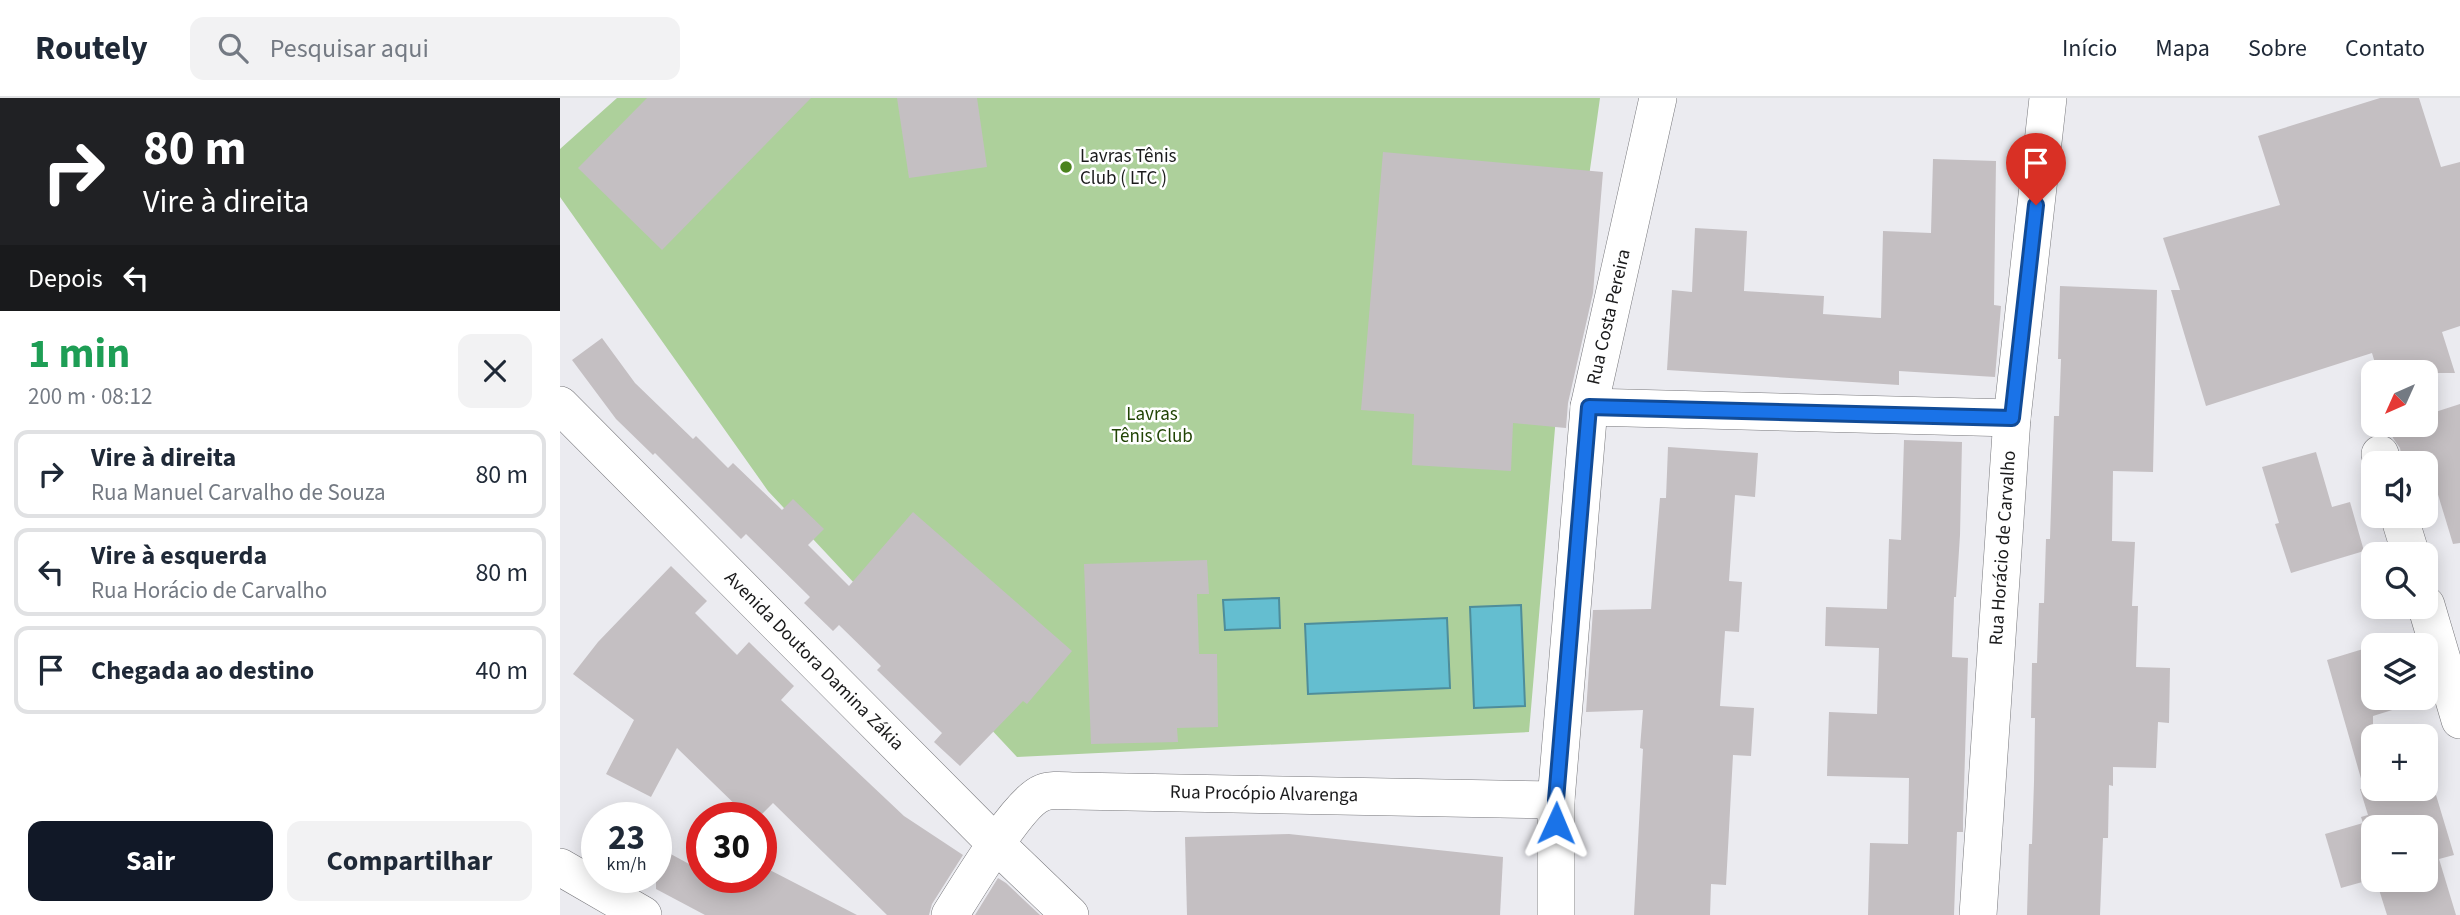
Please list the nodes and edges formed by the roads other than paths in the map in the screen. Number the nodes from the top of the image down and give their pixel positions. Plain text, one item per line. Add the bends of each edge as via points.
1 (1658, 98) edge
2 (2048, 98) edge
3 (560, 405) edge
4 (1589, 407) junction
5 (2012, 418) junction
6 (2430, 619) edge
7 (2460, 720) edge
8 (1556, 800) junction
9 (996, 844) junction
10 (560, 867) edge
11 (643, 915) edge
12 (950, 915) edge
13 (1070, 915) edge
14 (1556, 915) edge
15 (1978, 915) edge

1 - 4 street, Rua Costa Pereira
2 - 5 street, Rua Horácio de Carvalho
3 - 9 street, Avenida Doutora Damina Zákia
4 - 5 street
4 - 8 street, Rua Costa Pereira
5 - 15 street, Rua Horácio de Carvalho
6 - 7 street
8 - 9 street, Rua Procópio Alvarenga via 1043,792 1028,803
8 - 14 street, Rua Costa Pereira
9 - 12 street, Rua Procópio Alvarenga
9 - 13 street, Avenida Doutora Damina Zákia
10 - 11 street

